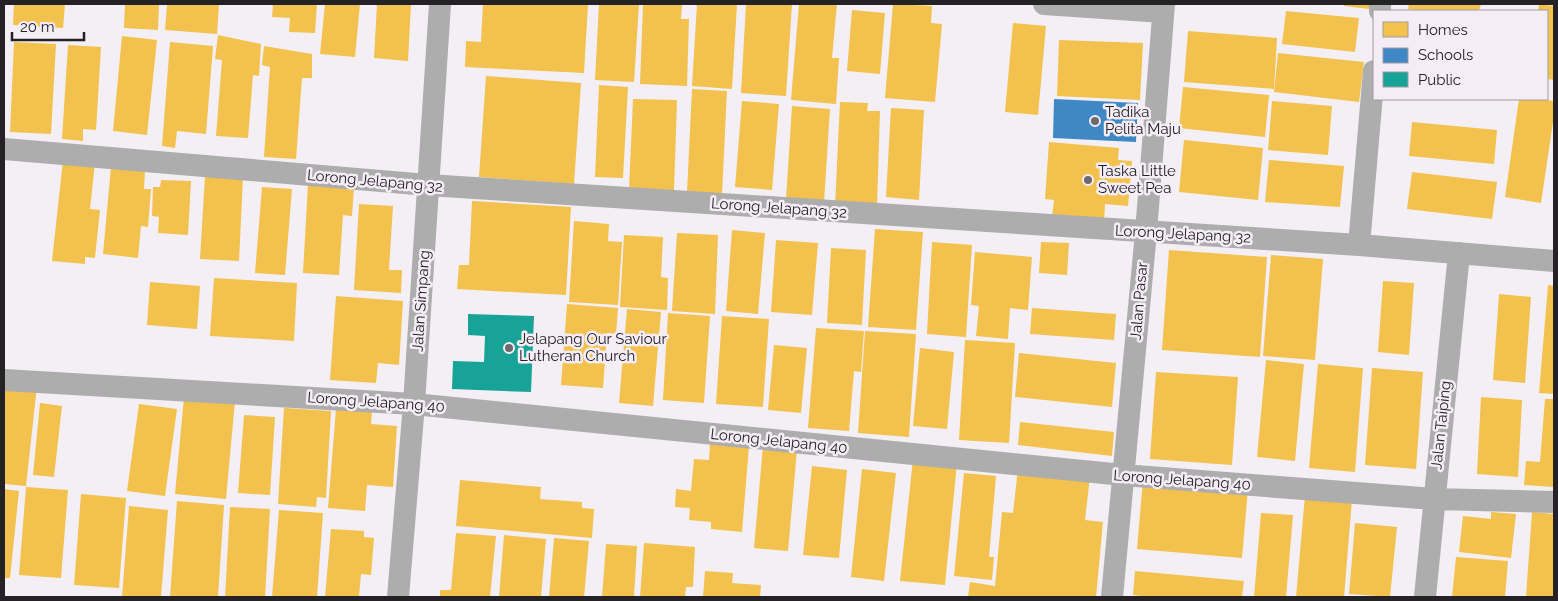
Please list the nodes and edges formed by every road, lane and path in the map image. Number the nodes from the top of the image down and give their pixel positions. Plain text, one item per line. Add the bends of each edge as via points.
1 (440, 4) edge
2 (1044, 4) edge
3 (1164, 8) edge
4 (1373, 83) edge
5 (4, 149) edge
6 (428, 185) junction
7 (1146, 232) junction
8 (1359, 245) junction
9 (1459, 253) junction
10 (1554, 261) edge
11 (4, 380) edge
12 (414, 404) junction
13 (1123, 476) junction
14 (1434, 499) junction
15 (1554, 502) edge
16 (398, 597) edge
17 (1112, 597) edge
18 (1425, 597) edge

1 - 6 street, Jalan Simpang
2 - 3 street
3 - 7 street, Jalan Pasar
4 - 8 street
5 - 6 street, Lorong Jelapang 32
6 - 7 street, Lorong Jelapang 32
6 - 12 street, Jalan Simpang
7 - 8 street, Lorong Jelapang 32
7 - 13 street, Jalan Pasar
8 - 9 street, Lorong Jelapang 32
9 - 10 street, Lorong Jelapang 32
9 - 14 street, Jalan Taiping
11 - 12 street, Lorong Jelapang 40
12 - 13 street, Lorong Jelapang 40
12 - 16 street, Jalan Simpang
13 - 14 street, Lorong Jelapang 40
13 - 17 street, Jalan Pasar
14 - 15 street, Lorong Jelapang 40
14 - 18 street, Jalan Taiping

